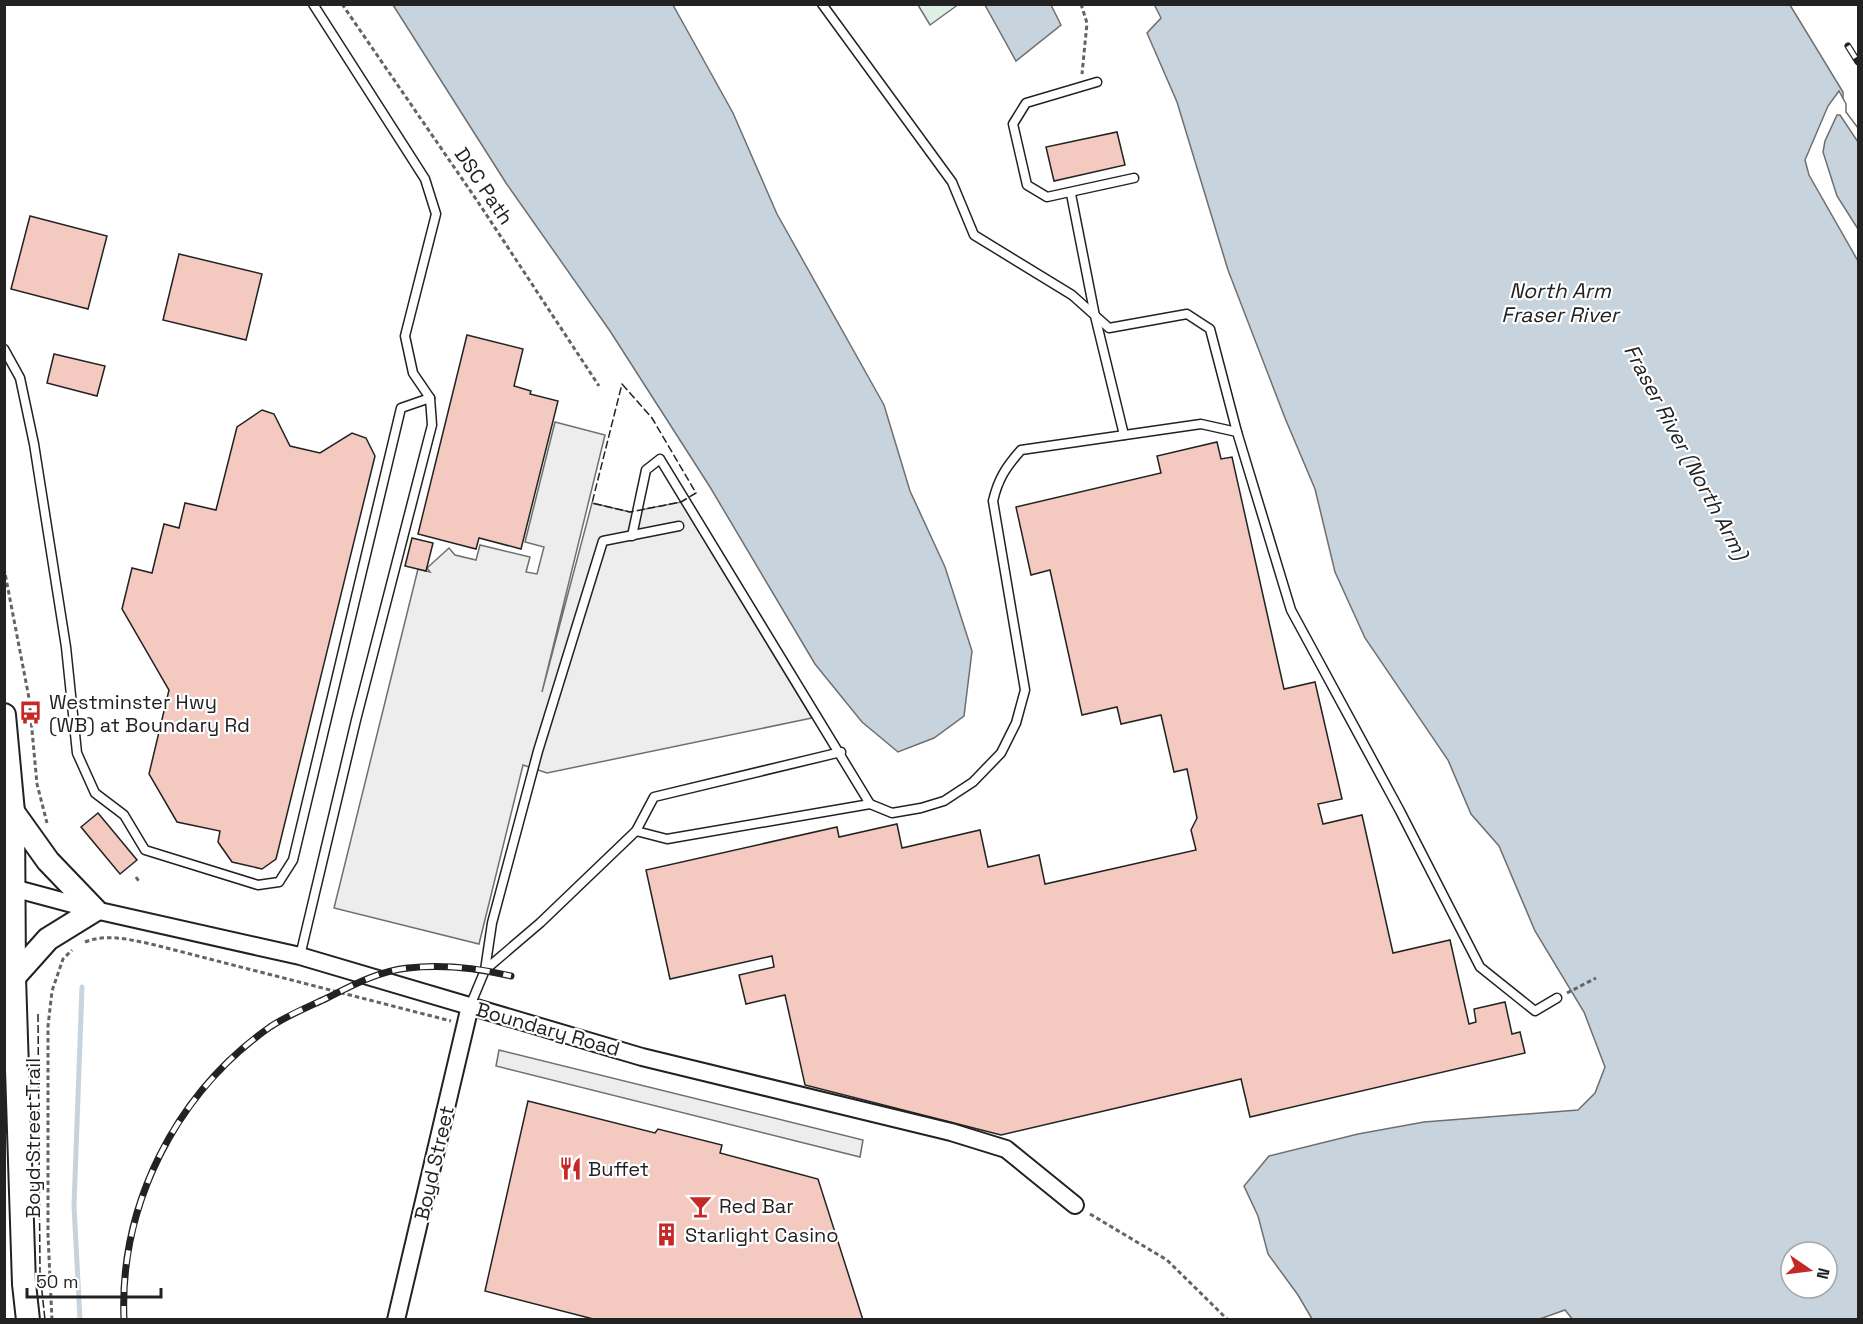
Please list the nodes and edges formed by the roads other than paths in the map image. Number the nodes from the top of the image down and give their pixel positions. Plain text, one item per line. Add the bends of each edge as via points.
1 (314, 4) edge
2 (822, 4) edge
3 (1097, 82) dead end
4 (1134, 178) dead end
5 (1071, 194) junction
6 (1095, 316) junction
7 (4, 349) edge
8 (430, 398) junction
9 (1237, 432) junction
10 (1124, 435) junction
11 (679, 526) dead end
12 (632, 536) junction
13 (4, 715) edge
14 (841, 752) junction
15 (870, 804) junction
16 (13, 812) junction
17 (636, 831) junction
18 (9, 887) edge
19 (95, 910) junction
20 (300, 956) junction
21 (485, 970) junction
22 (14, 977) junction
23 (1557, 998) road end
24 (471, 1006) junction
25 (1074, 1205) road end
26 (28, 1320) edge
27 (396, 1320) edge

1 - 8 lane via 424,179 436,214 405,336 412,373
2 - 6 lane via 952,182 974,235 1072,295
3 - 5 lane via 1026,103 1013,124 1027,185 1047,196
4 - 5 lane
5 - 6 lane
6 - 9 lane via 1109,328 1187,314 1210,329
6 - 10 lane
7 - 8 lane via 20,378 34,444 66,647 77,753 95,794 124,815 145,850 258,885 279,882 293,860 401,408
8 - 20 lane via 432,425
9 - 10 lane via 1201,424
9 - 23 lane via 1291,610 1480,967 1534,1011
10 - 15 lane via 1021,450 998,478 993,501 1025,690 1016,723 1001,753 974,782 944,801 892,813
11 - 12 lane
12 - 14 lane via 646,470 660,459
12 - 21 lane via 603,541 538,751 492,923
13 - 16 main road
14 - 15 lane
14 - 17 lane via 654,797
15 - 17 lane via 667,839
16 - 18 main road
16 - 19 main road via 48,861
17 - 21 lane
18 - 19 street, Boundary Road
18 - 22 main road
19 - 20 street, Boundary Road
19 - 22 main road via 48,939
20 - 24 street, Boundary Road
21 - 24 lane
22 - 26 main road
24 - 25 street, Boundary Road via 642,1057 951,1132 1006,1149
24 - 27 street, Boyd Street

